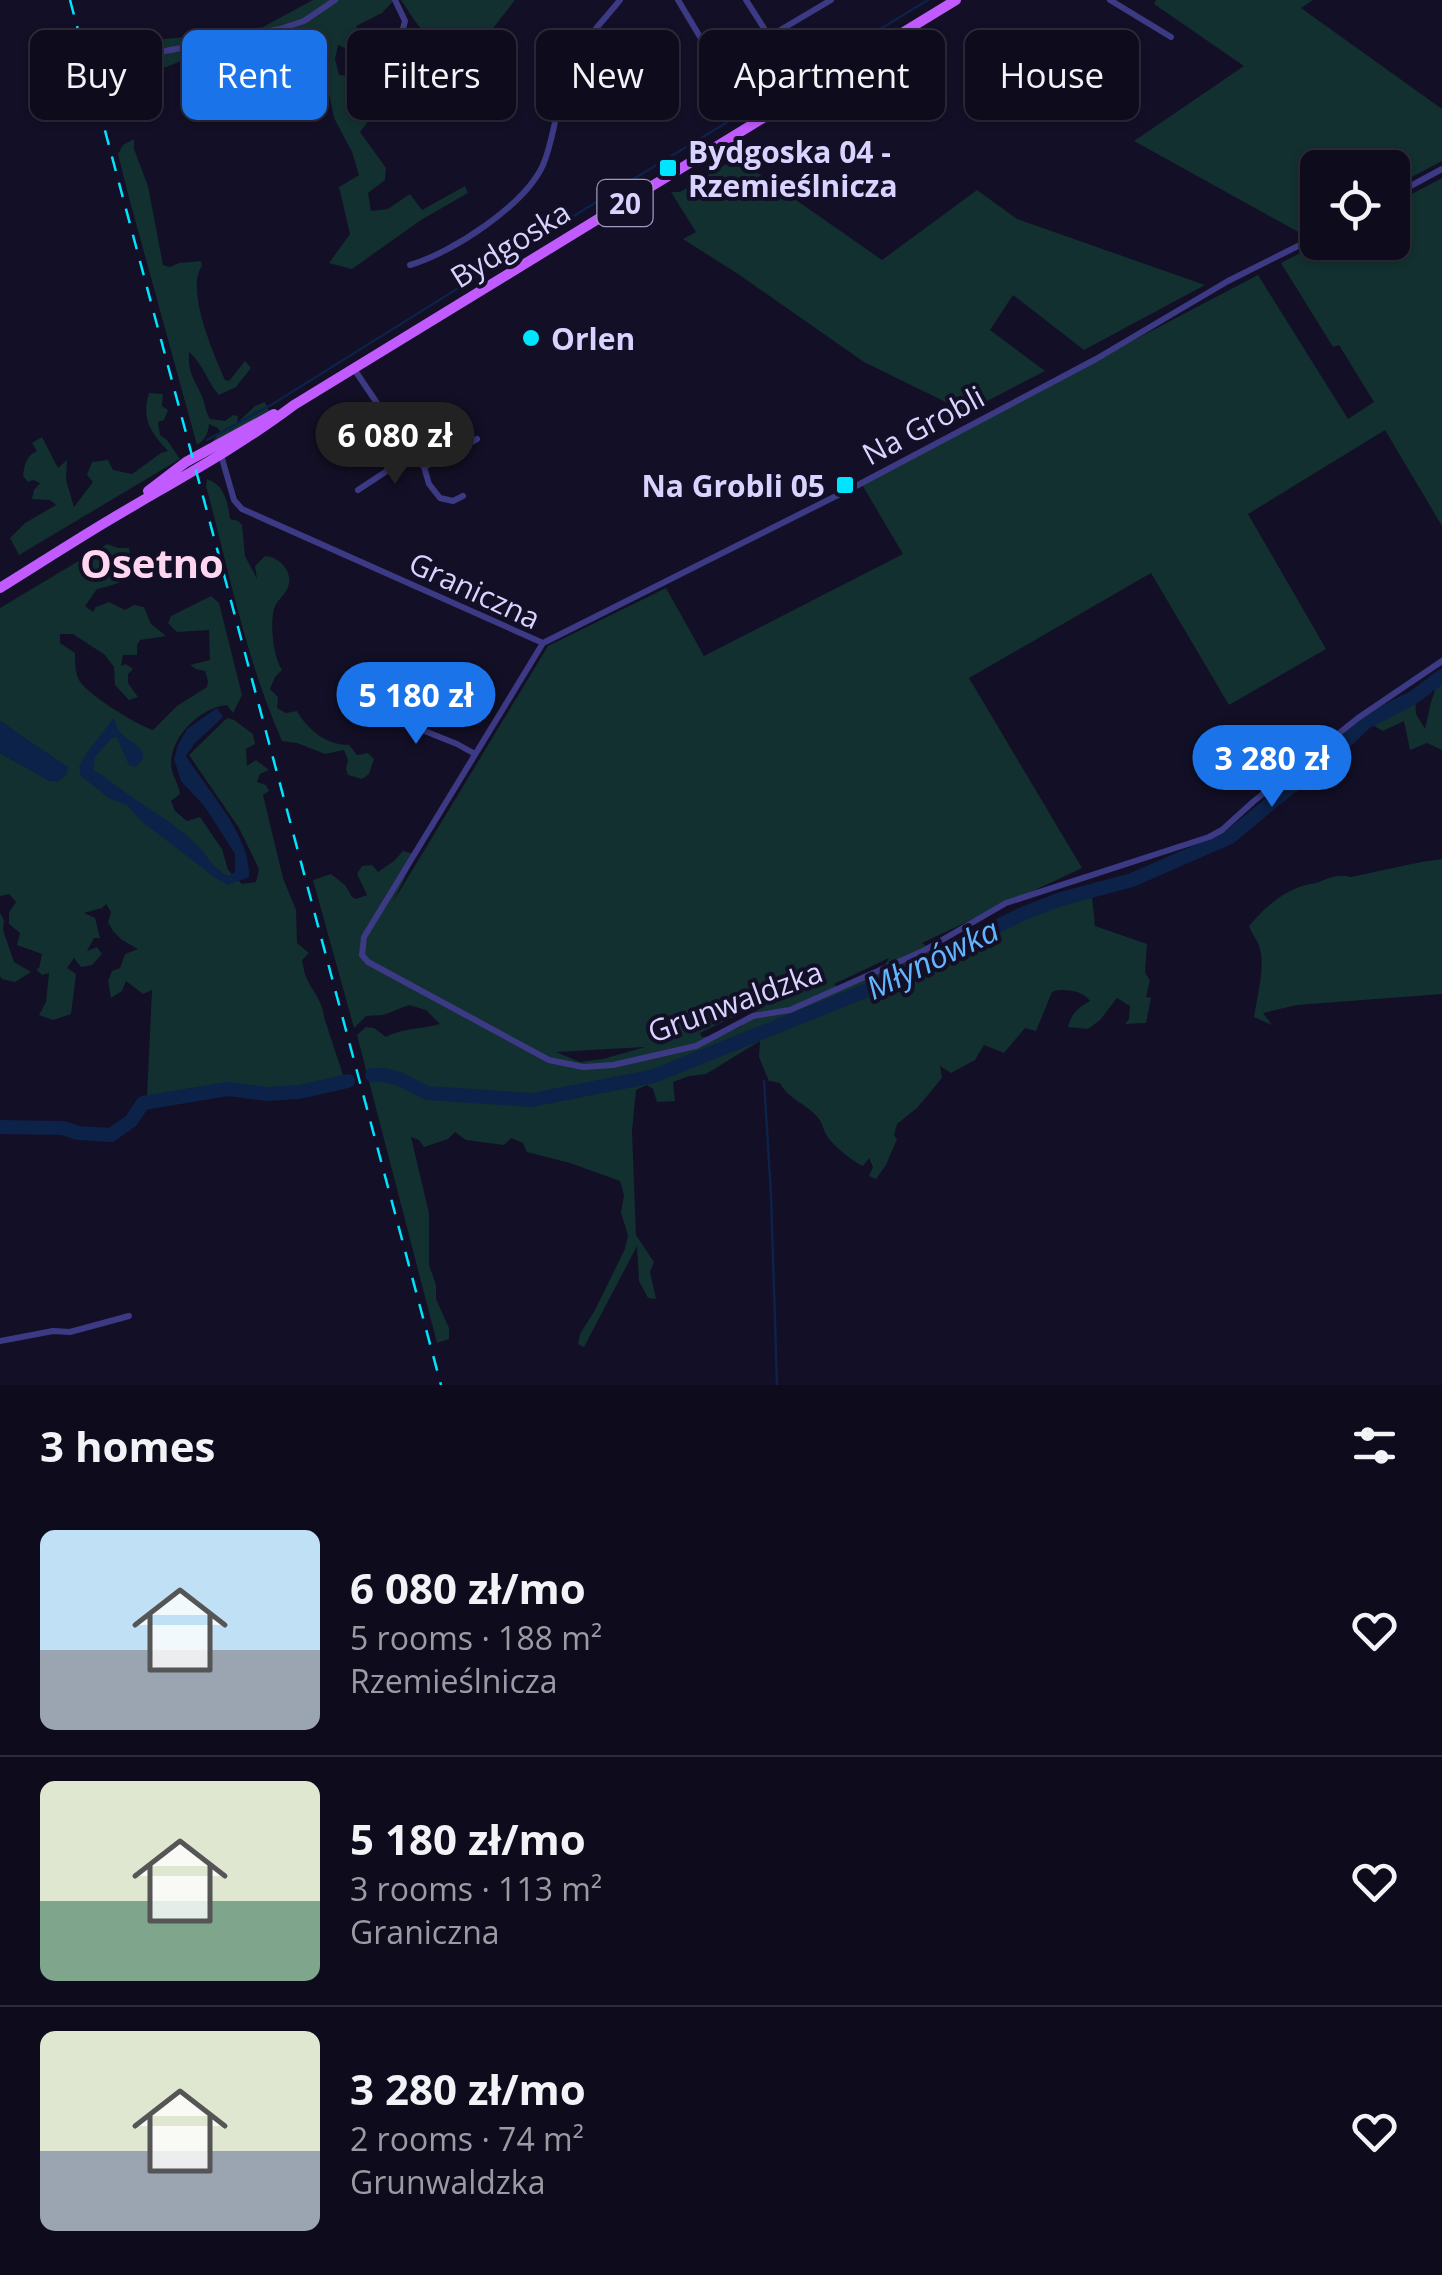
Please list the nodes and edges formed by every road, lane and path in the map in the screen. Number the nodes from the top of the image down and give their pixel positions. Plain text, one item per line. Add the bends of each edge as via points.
1 (335, 0) edge
2 (395, 0) edge
3 (620, 0) edge
4 (678, 0) edge
5 (746, 0) edge
6 (831, 0) edge
7 (956, 0) edge
8 (1110, 0) edge
9 (402, 30) edge
10 (1171, 36) dead end
11 (162, 52) edge
12 (753, 125) junction
13 (1442, 169) edge
14 (1410, 186) edge
15 (1300, 245) edge
16 (410, 265) dead end
17 (354, 369) junction
18 (294, 405) junction
19 (228, 439) junction
20 (477, 439) dead end
21 (221, 455) junction
22 (412, 455) junction
23 (424, 468) junction
24 (358, 490) dead end
25 (463, 496) dead end
26 (107, 521) junction
27 (0, 588) edge
28 (543, 643) junction
29 (1442, 661) edge
30 (370, 709) dead end
31 (476, 754) junction
32 (364, 937) joint
33 (129, 1316) dead end
34 (0, 1342) edge

1 - 11 street via 304,21
2 - 9 street
3 - 16 street via 573,62 531,183 489,222 430,260
4 - 12 street
5 - 6 street via 772,35
7 - 12 main road, Bydgoska / 20
8 - 10 street
12 - 17 main road, Bydgoska / 20
13 - 14 street
15 - 28 street, Na Grobli via 856,486
17 - 18 main road, Bydgoska / 20
17 - 22 street
18 - 19 main road, Bydgoska / 20
18 - 21 main road, Bydgoska / 20
19 - 21 street
19 - 26 main road, Bydgoska / 20
20 - 23 street
21 - 26 main road, Bydgoska / 20
21 - 28 street, Graniczna via 242,509
22 - 23 street
22 - 24 street
23 - 25 street via 440,498
26 - 27 main road, Bydgoska / 20
28 - 31 street, Graniczna
29 - 32 street, Grunwaldzka via 1358,718 1209,837 1006,904 923,951 790,1010 753,1016 661,1056 583,1067 549,1060 368,962
30 - 31 street
31 - 32 street, Graniczna
33 - 34 street

